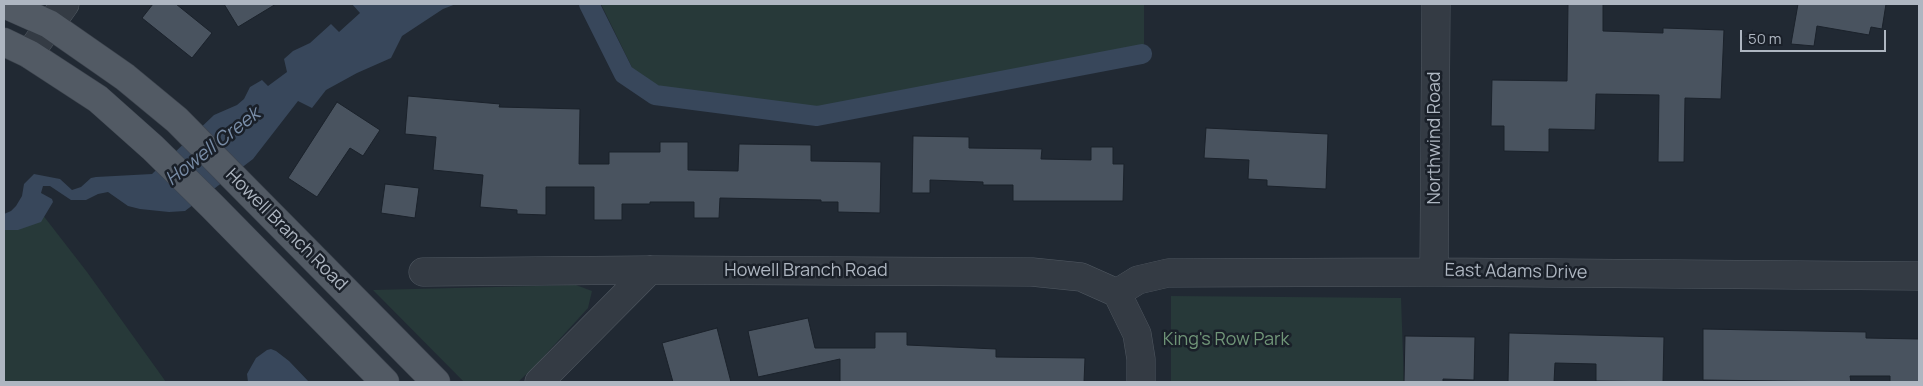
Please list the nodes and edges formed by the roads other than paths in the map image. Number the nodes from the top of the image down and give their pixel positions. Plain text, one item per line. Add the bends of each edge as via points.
1 (4, 4) edge
2 (1436, 4) edge
3 (57, 14) edge
4 (4, 42) edge
5 (29, 54) junction
6 (650, 270) junction
7 (423, 272) dead end
8 (1434, 272) junction
9 (1919, 276) edge
10 (1117, 293) junction
11 (385, 382) edge
12 (436, 382) edge
13 (539, 382) edge
14 (1141, 382) edge

1 - 3 main road, Howell Branch Road
2 - 8 street, Northwind Road
3 - 5 street
3 - 12 main road, Howell Branch Road via 177,120
4 - 5 main road, Howell Branch Road
5 - 11 main road, Howell Branch Road via 98,98 153,148
6 - 7 street, Howell Branch Road
6 - 10 street, Howell Branch Road via 1032,272 1081,277
6 - 13 street
8 - 9 street, East Adams Drive
8 - 10 street, East Adams Drive via 1168,273 1138,280
10 - 14 street via 1137,334

